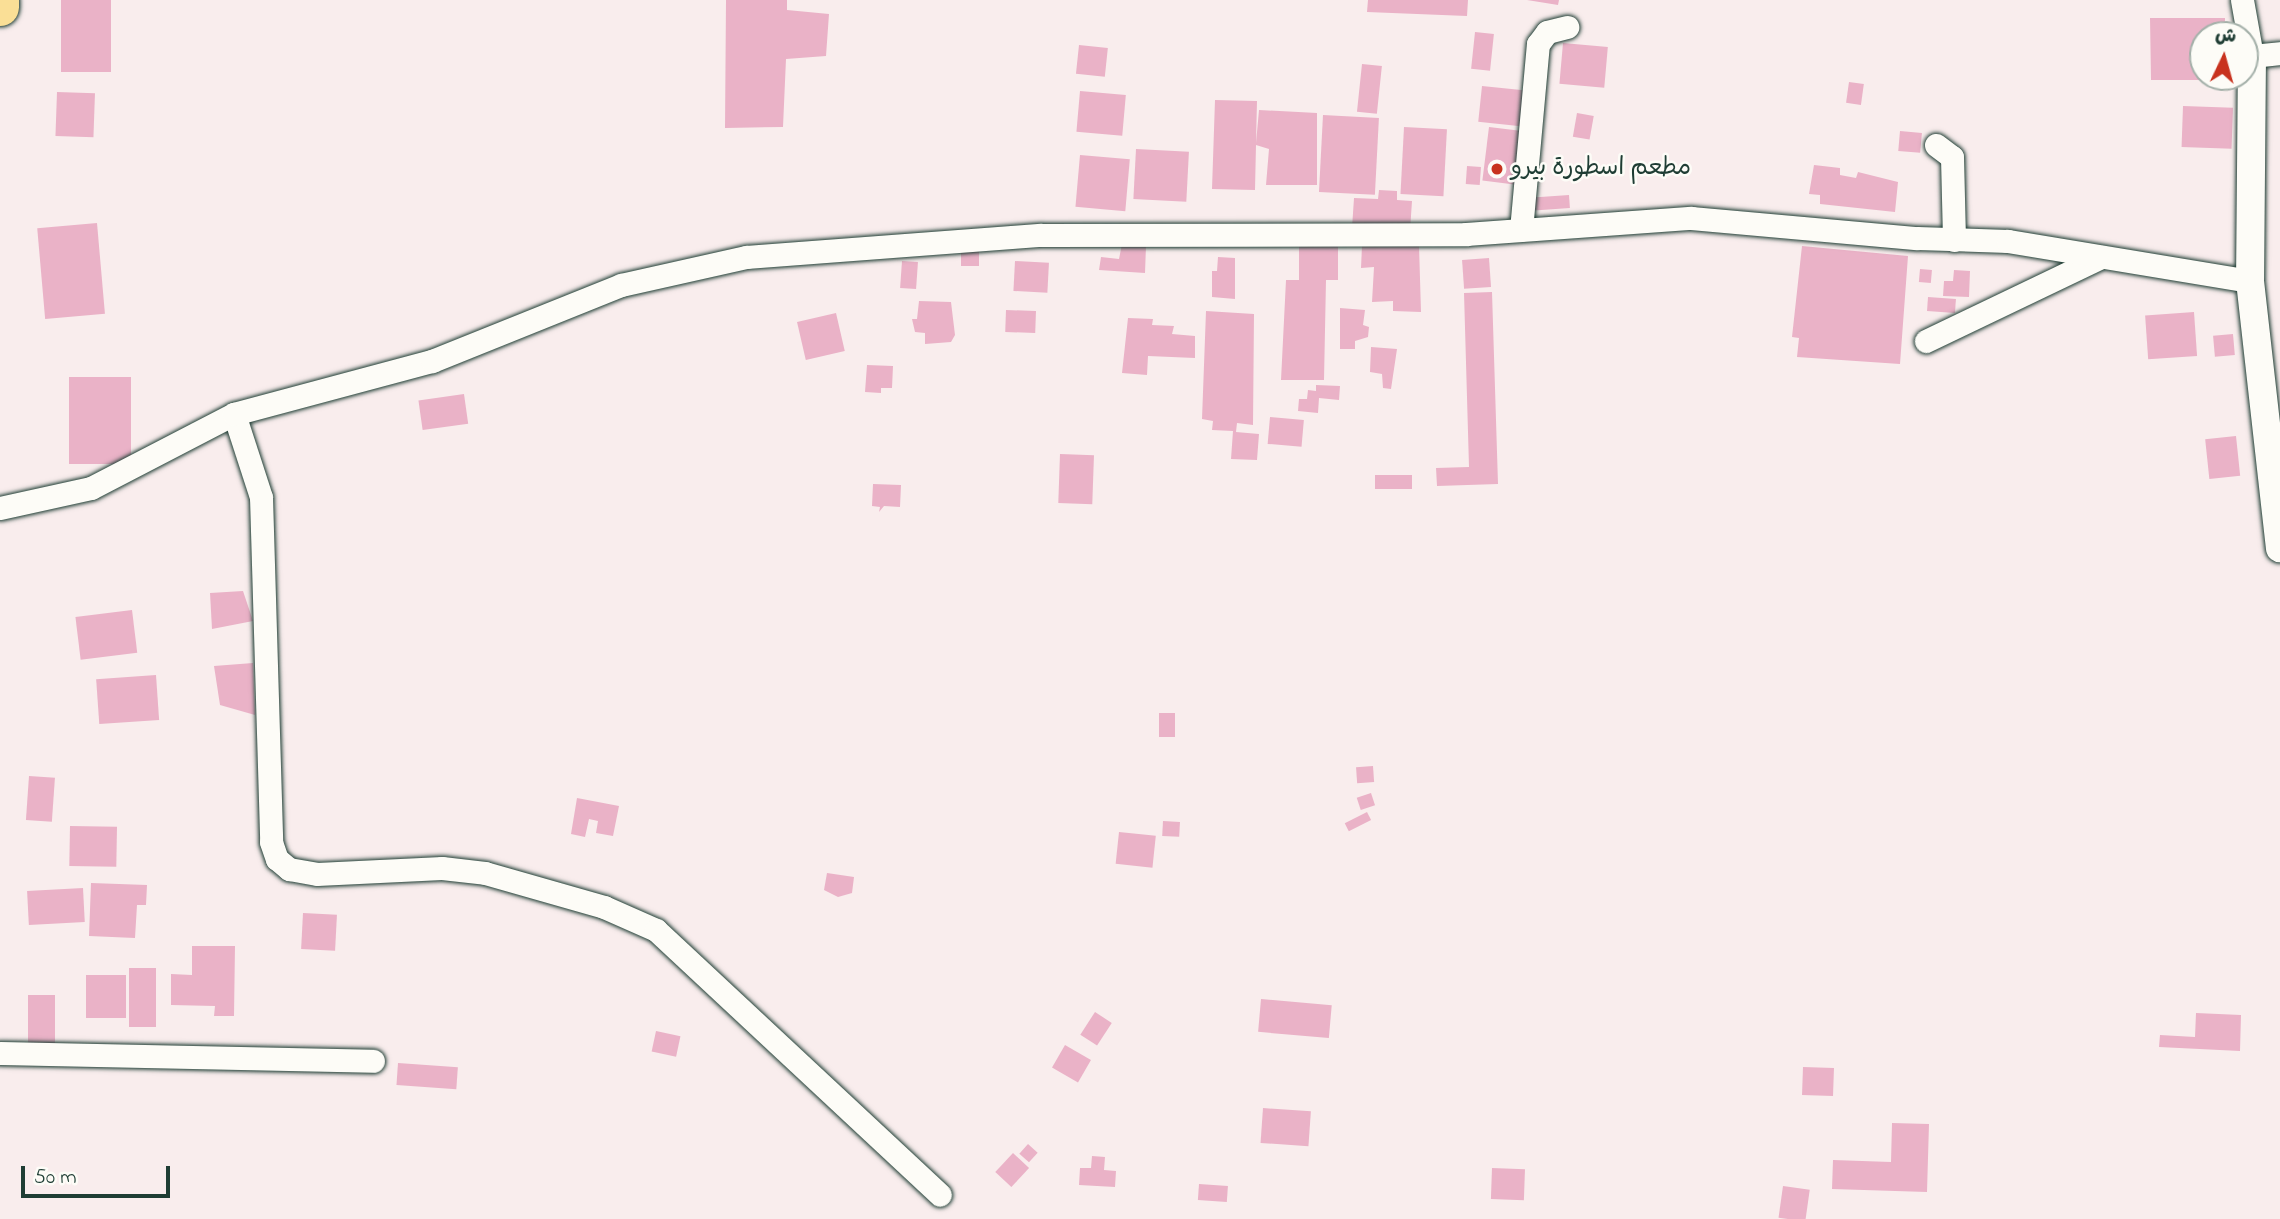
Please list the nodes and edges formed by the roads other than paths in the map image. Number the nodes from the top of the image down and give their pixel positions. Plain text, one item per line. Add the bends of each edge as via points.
1 (1, 0) edge
2 (2242, 0) edge
3 (0, 8) edge
4 (2246, 21) edge
5 (1567, 27) dead end
6 (2280, 53) edge
7 (2259, 55) edge
8 (2252, 91) edge
9 (1936, 145) dead end
10 (1521, 230) junction
11 (1954, 240) junction
12 (2101, 257) junction
13 (2250, 281) junction
14 (1926, 341) dead end
15 (234, 414) junction
16 (2277, 494) edge
17 (0, 508) edge
18 (2280, 548) edge
19 (0, 1053) edge
20 (373, 1061) dead end
21 (940, 1195) dead end

1 - 3 main road
2 - 4 street
5 - 10 street via 1547,32 1538,44
6 - 7 street
8 - 13 street
9 - 11 street via 1952,157
10 - 11 street via 1691,218
10 - 15 street via 1041,235 747,257 621,285 432,361
11 - 12 street via 2008,241
12 - 13 street
12 - 14 street
13 - 16 street
15 - 17 street via 91,488
15 - 21 street via 261,497 271,842 277,859 289,869 317,874 442,868 485,873 604,907 656,930
16 - 18 street
19 - 20 street

